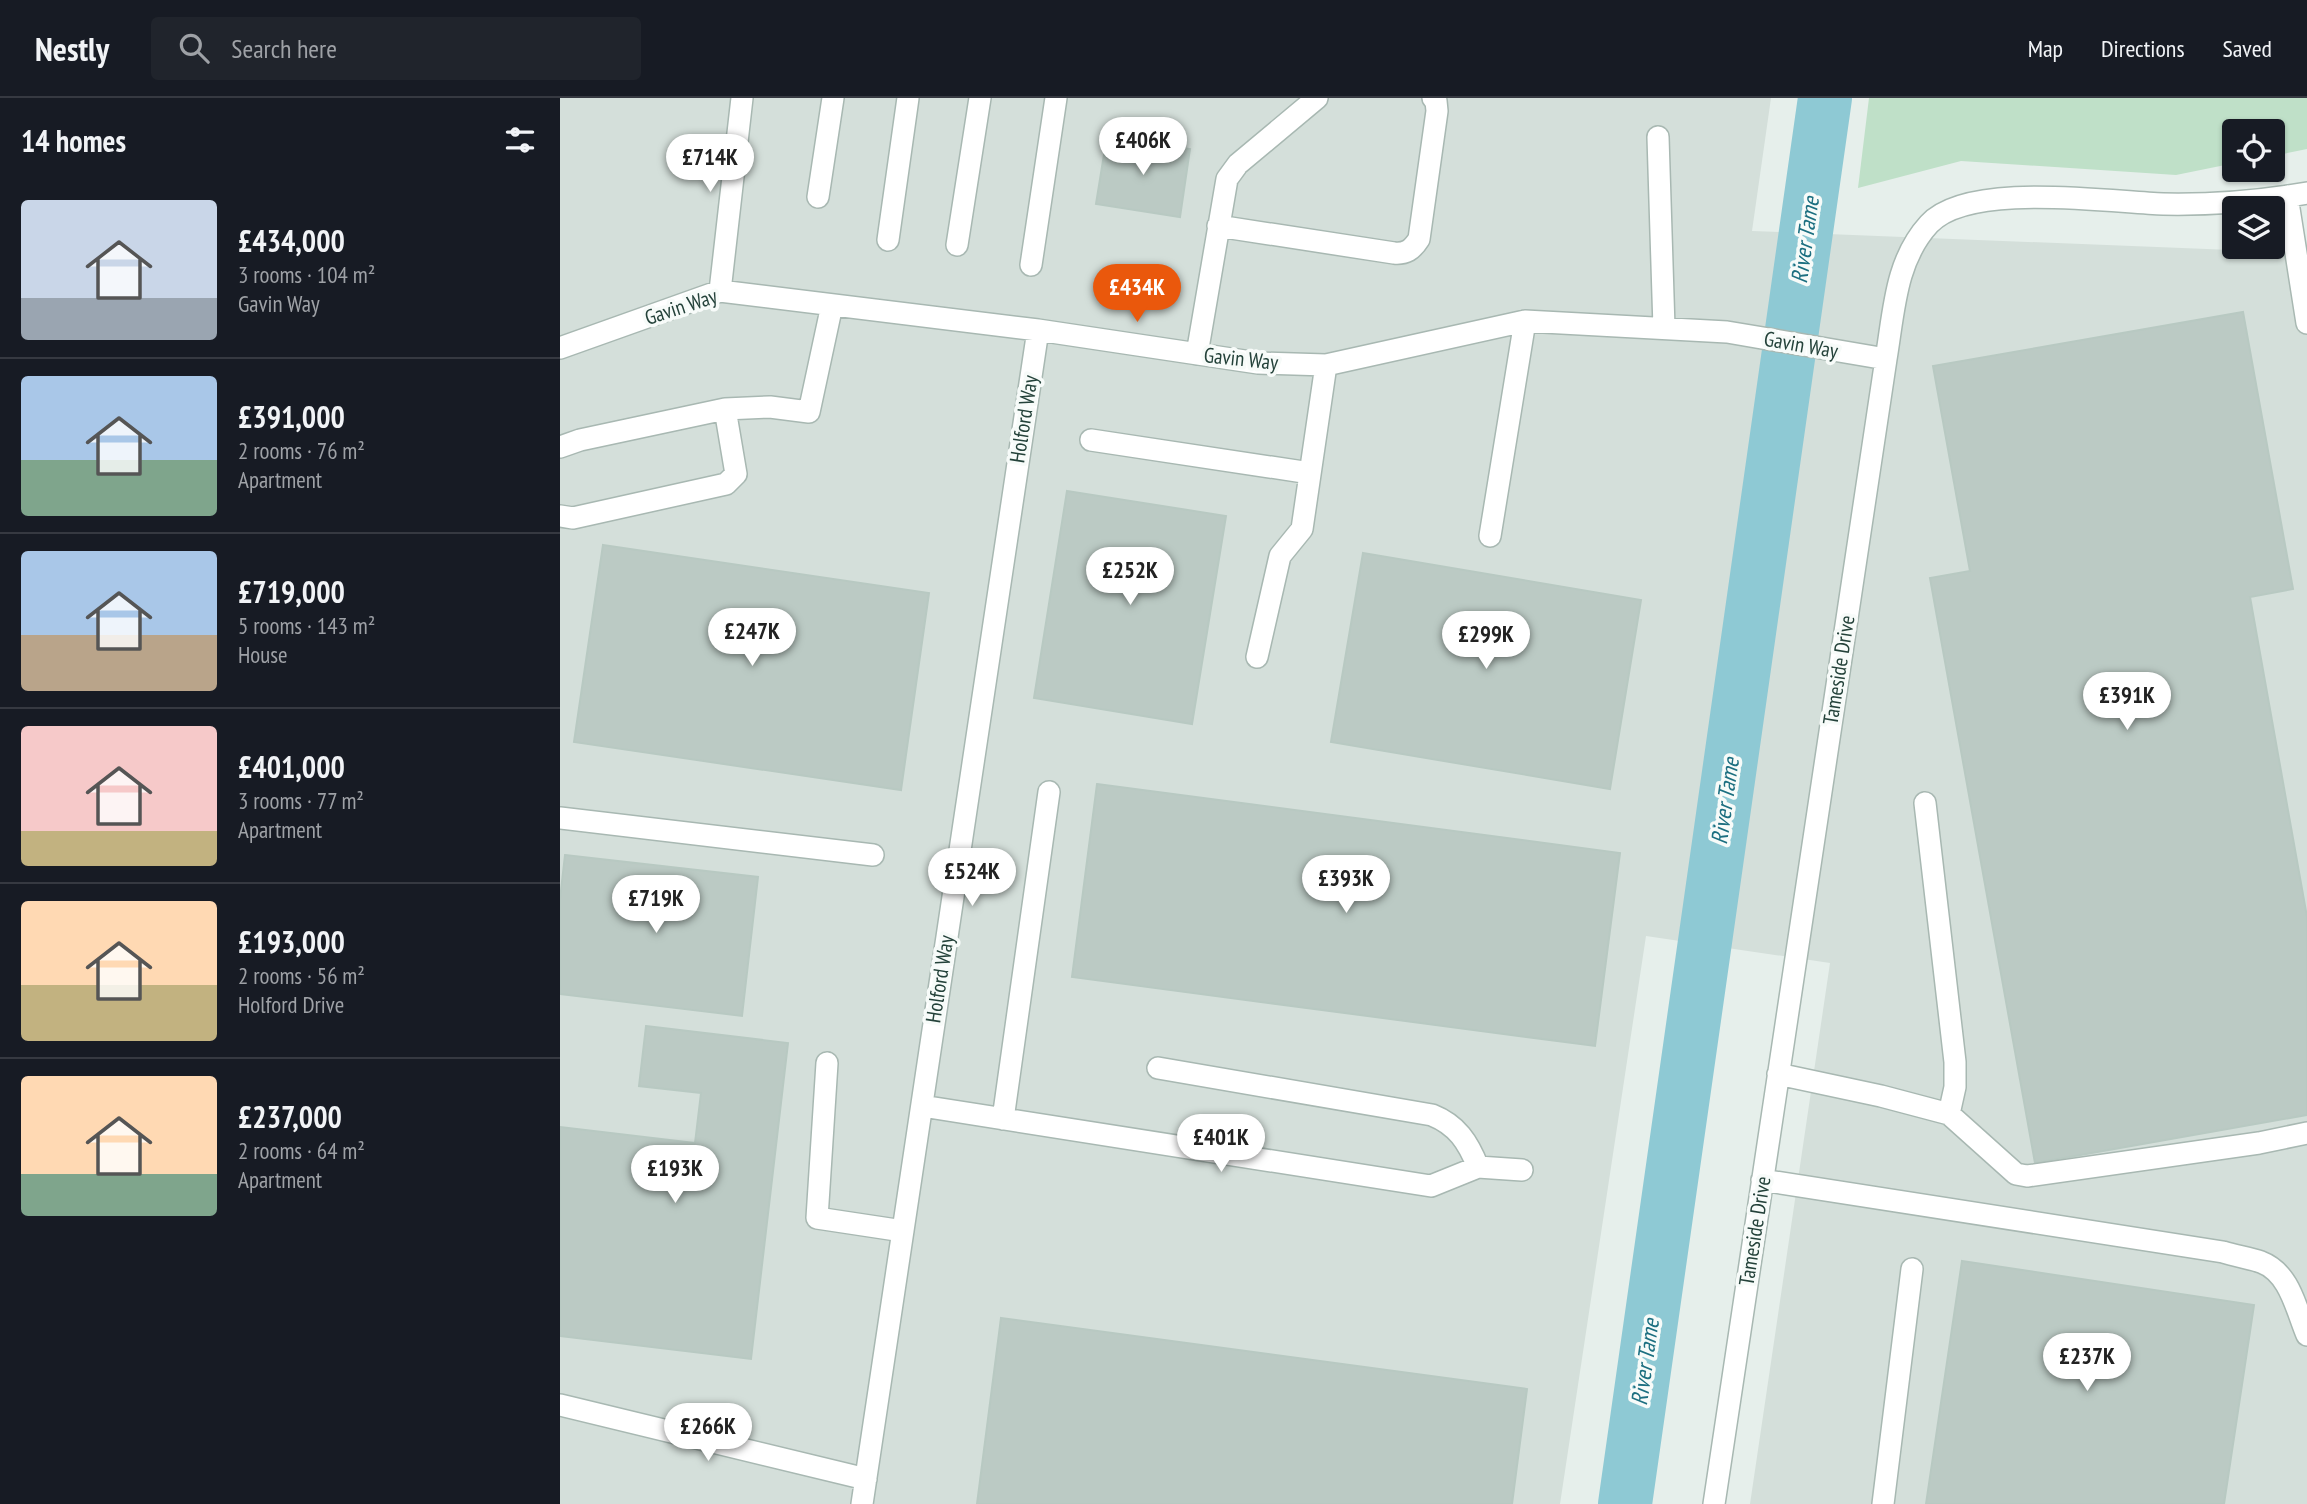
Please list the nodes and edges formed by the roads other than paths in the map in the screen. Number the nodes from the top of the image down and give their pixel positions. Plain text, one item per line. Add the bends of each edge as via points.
1 (742, 98) edge
2 (833, 98) edge
3 (908, 98) edge
4 (980, 98) edge
5 (1056, 98) edge
6 (1317, 98) edge
7 (1433, 98) edge
8 (1658, 137) dead end
9 (2297, 194) edge
10 (818, 197) dead end
11 (1218, 226) junction
12 (888, 240) dead end
13 (957, 245) dead end
14 (1031, 265) dead end
15 (719, 291) junction
16 (832, 305) junction
17 (1525, 321) junction
18 (2307, 323) edge
19 (1664, 328) junction
20 (1038, 330) junction
21 (560, 348) edge
22 (1197, 354) junction
23 (1886, 359) junction
24 (1326, 365) junction
25 (725, 409) junction
26 (1091, 440) dead end
27 (560, 447) edge
28 (1310, 473) junction
29 (560, 516) edge
30 (1490, 536) dead end
31 (1257, 657) dead end
32 (1049, 792) dead end
33 (1925, 803) dead end
34 (560, 818) edge
35 (873, 855) dead end
36 (827, 1063) dead end
37 (1158, 1068) dead end
38 (1778, 1074) junction
39 (922, 1106) junction
40 (1949, 1114) junction
41 (1003, 1119) junction
42 (2307, 1133) edge
43 (1478, 1167) junction
44 (1522, 1170) dead end
45 (1762, 1180) junction
46 (903, 1231) junction
47 (1912, 1269) dead end
48 (2307, 1335) edge
49 (560, 1405) edge
50 (866, 1479) junction
51 (862, 1504) edge
52 (1714, 1504) edge
53 (1883, 1504) edge

1 - 15 street
2 - 10 street
3 - 12 street
4 - 13 street
5 - 14 street
6 - 11 street via 1238,164 1227,179
7 - 11 street via 1437,111 1419,239 1403,254
8 - 19 street
9 - 18 street
9 - 23 street, Tameside Drive via 2165,204 2013,197 1961,205 1931,221 1911,247 1900,277
11 - 22 street
15 - 16 street, Gavin Way
15 - 21 street, Gavin Way
16 - 20 street, Gavin Way
16 - 25 street via 809,412 770,407
17 - 19 street, Gavin Way
17 - 24 street, Gavin Way
17 - 30 street
19 - 23 street, Gavin Way via 1727,332
20 - 22 street, Gavin Way
20 - 39 street, Holford Way
22 - 24 street, Gavin Way via 1258,363
23 - 38 street, Tameside Drive
24 - 28 street
25 - 27 street
25 - 29 street via 736,474 726,484 573,518
26 - 28 street
28 - 31 street via 1301,529 1280,556
32 - 41 street
33 - 40 street via 1955,1062
34 - 35 street
36 - 46 street via 817,1218
37 - 43 street via 1432,1115 1458,1131
38 - 40 street
38 - 45 street, Tameside Drive
39 - 41 street
39 - 46 street, Holford Way
40 - 42 street via 2016,1174 2027,1176
41 - 43 street via 1431,1185
43 - 44 street
45 - 48 street via 2223,1252 2262,1263 2286,1283
45 - 52 street, Tameside Drive
46 - 50 street, Holford Way
47 - 53 street
49 - 50 street
50 - 51 street, Holford Way

